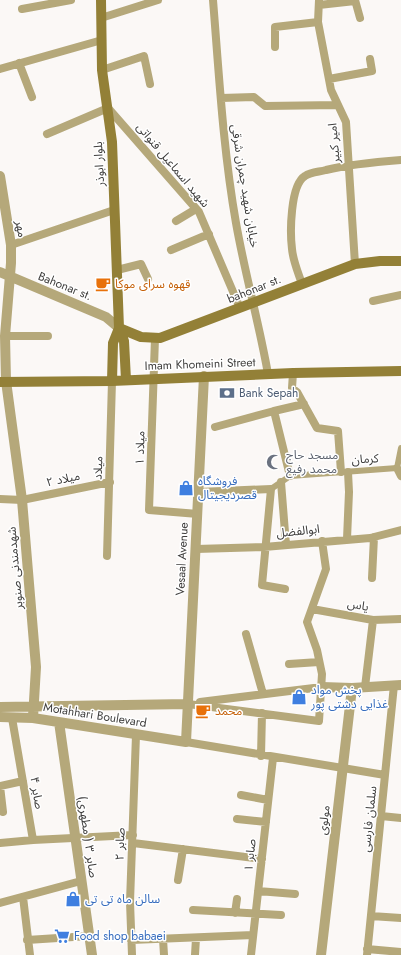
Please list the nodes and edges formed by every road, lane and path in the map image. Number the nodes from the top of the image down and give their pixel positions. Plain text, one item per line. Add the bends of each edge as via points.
1 (71, 0) edge
2 (101, 0) edge
3 (158, 0) edge
4 (213, 0) edge
5 (355, 0) edge
6 (319, 2) edge
7 (22, 9) dead end
8 (101, 18) junction
9 (360, 18) dead end
10 (318, 22) junction
11 (102, 40) junction
12 (275, 47) dead end
13 (370, 58) dead end
14 (19, 63) junction
15 (0, 69) edge
16 (102, 70) junction
17 (329, 79) junction
18 (150, 84) dead end
19 (32, 97) dead end
20 (221, 98) junction
21 (338, 105) junction
22 (108, 108) junction
23 (47, 134) dead end
24 (401, 160) edge
25 (348, 164) junction
26 (0, 176) edge
27 (196, 208) junction
28 (114, 210) junction
29 (176, 221) dead end
30 (209, 234) junction
31 (10, 245) junction
32 (171, 250) dead end
33 (401, 261) edge
34 (355, 264) junction
35 (117, 270) junction
36 (4, 275) edge
37 (148, 279) dead end
38 (302, 284) junction
39 (401, 295) edge
40 (372, 301) dead end
41 (254, 303) junction
42 (240, 308) junction
43 (119, 328) junction
44 (5, 336) junction
45 (48, 336) dead end
46 (155, 338) junction
47 (401, 371) edge
48 (293, 372) junction
49 (268, 374) junction
50 (204, 376) junction
51 (155, 379) junction
52 (126, 380) junction
53 (112, 381) junction
54 (3, 382) edge
55 (304, 404) junction
56 (274, 411) junction
57 (215, 427) dead end
58 (401, 448) edge
59 (398, 468) junction
60 (345, 472) junction
61 (290, 476) junction
62 (401, 476) edge
63 (110, 482) junction
64 (281, 482) junction
65 (271, 489) junction
66 (199, 492) junction
67 (0, 499) edge
68 (22, 500) junction
69 (198, 514) junction
70 (401, 530) edge
71 (374, 537) junction
72 (347, 539) junction
73 (322, 541) junction
74 (286, 544) junction
75 (264, 547) junction
76 (196, 549) junction
77 (107, 556) dead end
78 (372, 578) dead end
79 (285, 589) dead end
80 (312, 609) junction
81 (401, 619) edge
82 (373, 620) junction
83 (246, 634) dead end
84 (319, 662) junction
85 (289, 664) dead end
86 (398, 685) edge
87 (322, 687) junction
88 (365, 687) junction
89 (352, 688) junction
90 (263, 694) junction
91 (188, 704) junction
92 (34, 706) junction
93 (0, 707) edge
94 (262, 714) junction
95 (0, 717) edge
96 (12, 718) junction
97 (33, 718) junction
98 (59, 722) junction
99 (136, 734) junction
100 (186, 742) junction
101 (261, 756) junction
102 (273, 758) junction
103 (343, 768) junction
104 (385, 775) junction
105 (23, 781) junction
106 (0, 786) edge
107 (241, 795) dead end
108 (268, 800) junction
109 (3, 812) dead end
110 (381, 816) junction
111 (401, 818) edge
112 (237, 819) dead end
113 (266, 822) junction
114 (75, 838) junction
115 (133, 839) junction
116 (33, 840) junction
117 (0, 843) edge
118 (183, 849) junction
119 (262, 859) junction
120 (178, 880) dead end
121 (81, 881) junction
122 (258, 891) junction
123 (295, 894) dead end
124 (23, 897) junction
125 (237, 899) dead end
126 (0, 903) edge
127 (193, 910) dead end
128 (235, 913) junction
129 (256, 914) junction
130 (281, 915) dead end
131 (370, 916) junction
132 (401, 918) edge
133 (253, 935) junction
134 (89, 936) junction
135 (196, 938) junction
136 (163, 939) junction
137 (27, 940) junction
138 (132, 940) junction
139 (367, 952) edge
140 (401, 952) edge
141 (30, 955) edge
142 (92, 955) edge
143 (132, 955) edge
144 (164, 955) edge
145 (195, 955) edge
146 (251, 955) edge
147 (321, 955) edge

1 - 7 street
2 - 8 main road, بلوار ابوذر
3 - 8 street
4 - 20 street, خیابان شهید چمران شرقی
5 - 6 street
5 - 9 street
6 - 10 street, امیر کبیر
8 - 11 main road, بلوار ابوذر
10 - 12 street via 275,26
10 - 17 street, امیر کبیر
11 - 14 street
11 - 16 main road, بلوار ابوذر
13 - 17 street via 372,71
14 - 15 street
14 - 19 street
16 - 18 street via 144,56
16 - 22 main road, بلوار ابوذر
17 - 21 street, امیر کبیر
20 - 21 street via 254,97 265,106
20 - 41 street, خیابان شهید چمران شرقی via 224,141 236,224
21 - 25 street, امیر کبیر via 346,122
22 - 23 street
22 - 27 street, شهید اسماعیل قنواتی
22 - 28 main road, بلوار ابوذر
24 - 25 street
25 - 34 street, امیر کبیر
25 - 38 street via 305,176 296,190 291,218 291,240
26 - 31 street, مهر
27 - 29 street
27 - 30 street, شهید اسماعیل قنواتی
28 - 31 street
28 - 35 main road, بلوار ابوذر
30 - 32 street
30 - 42 street, شهید اسماعیل قنواتی
31 - 36 street, مهر via 11,263
33 - 34 main road, bahonar st.
34 - 38 main road, bahonar st.
35 - 37 street via 141,264
35 - 43 main road, بلوار ابوذر
36 - 43 street, Bahonar st. via 106,317
36 - 44 street, مهر
38 - 41 main road, bahonar st.
39 - 40 street
41 - 42 main road, bahonar st.
41 - 49 street, خیابان شهید چمران شرقی
42 - 46 main road, bahonar st. via 170,336
43 - 46 main road, bahonar st. via 141,337
43 - 52 main road via 124,341
43 - 53 main road via 113,344
44 - 45 street
44 - 54 street, مهر
46 - 51 street, میلاد ۱
47 - 48 main road, Imam Khomeini Street
48 - 49 main road, Imam Khomeini Street
48 - 55 street via 292,388
49 - 50 main road, Imam Khomeini Street
50 - 51 main road, Imam Khomeini Street
50 - 66 street, Vesaal Avenue
51 - 52 main road, Imam Khomeini Street
51 - 69 street, میلاد ۱ via 149,510
52 - 53 main road, Imam Khomeini Street
53 - 54 main road, Imam Khomeini Street
53 - 63 street, میلاد
54 - 68 street, شهدمندنی صنوبر
55 - 56 street
55 - 60 street via 316,428 338,431
56 - 57 street
56 - 61 street
58 - 59 street
59 - 60 street, کرمان
59 - 62 street
60 - 61 street, کرمان
60 - 72 street via 350,492
61 - 64 street, کرمان
63 - 68 street, میلاد ۲
63 - 77 street, میلاد
64 - 65 street, کرمان
64 - 74 street
65 - 66 street
65 - 75 street
66 - 69 street, Vesaal Avenue
67 - 68 street, میلاد ۲
68 - 92 street, شهدمندنی صنوبر via 36,668
69 - 76 street, Vesaal Avenue
70 - 71 street, ابوالفضل
71 - 72 street, ابوالفضل
71 - 78 street
72 - 73 street, ابوالفضل
73 - 74 street, ابوالفضل
73 - 80 street via 326,569
74 - 75 street, ابوالفضل
75 - 76 street, ابوالفضل
75 - 79 street via 262,585
76 - 91 street, Vesaal Avenue
80 - 82 street, یاس
80 - 84 street via 307,622
81 - 82 street, یاس
82 - 88 street
83 - 90 street
84 - 85 street
84 - 87 street
86 - 88 street
86 - 104 street, سلمان فارسی
87 - 89 street
87 - 90 street
87 - 94 street via 319,721
88 - 89 street
89 - 103 street, مولوی
90 - 91 street
91 - 92 street, Motahhari Boulevard
91 - 94 street
91 - 100 street, Vesaal Avenue
92 - 93 street, Motahhari Boulevard
92 - 97 street, شهدمندنی صنوبر
94 - 101 street
95 - 96 street, Motahhari Boulevard
96 - 97 street, Motahhari Boulevard
96 - 105 street, صابر ۴
97 - 98 street, Motahhari Boulevard
98 - 99 street, Motahhari Boulevard
98 - 114 street, صابر ۳ ( مطهری)
99 - 100 street, Motahhari Boulevard
99 - 115 street, صابر ۲
100 - 101 street
101 - 102 street
102 - 103 street
102 - 108 street, صابر ۱
103 - 104 street
103 - 147 street, مولوی
104 - 110 street, سلمان فارسی
105 - 106 street
105 - 116 street, صابر ۴
106 - 109 street
107 - 108 street
108 - 113 street, صابر ۱
110 - 111 street
110 - 131 street, سلمان فارسی
112 - 113 street
113 - 119 street, صابر ۱
114 - 115 street
114 - 116 street
114 - 121 street, صابر ۳ ( مطهری)
115 - 118 street
115 - 138 street, صابر ۲ via 130,902
116 - 117 street
118 - 119 street
118 - 120 street
119 - 122 street, صابر ۱
121 - 124 street
121 - 134 street, صابر ۳ ( مطهری)
122 - 123 street
122 - 129 street, صابر ۱
124 - 126 street
124 - 137 street
125 - 128 street
127 - 128 street
128 - 129 street
129 - 130 street
129 - 133 street, صابر ۱
131 - 132 street
131 - 139 street, سلمان فارسی
133 - 135 street
133 - 146 street, صابر ۱
134 - 137 street
134 - 142 street, صابر ۳ ( مطهری)
135 - 136 street
135 - 145 street
136 - 138 street
136 - 144 street
137 - 141 street
138 - 143 street, صابر ۲
139 - 140 street

